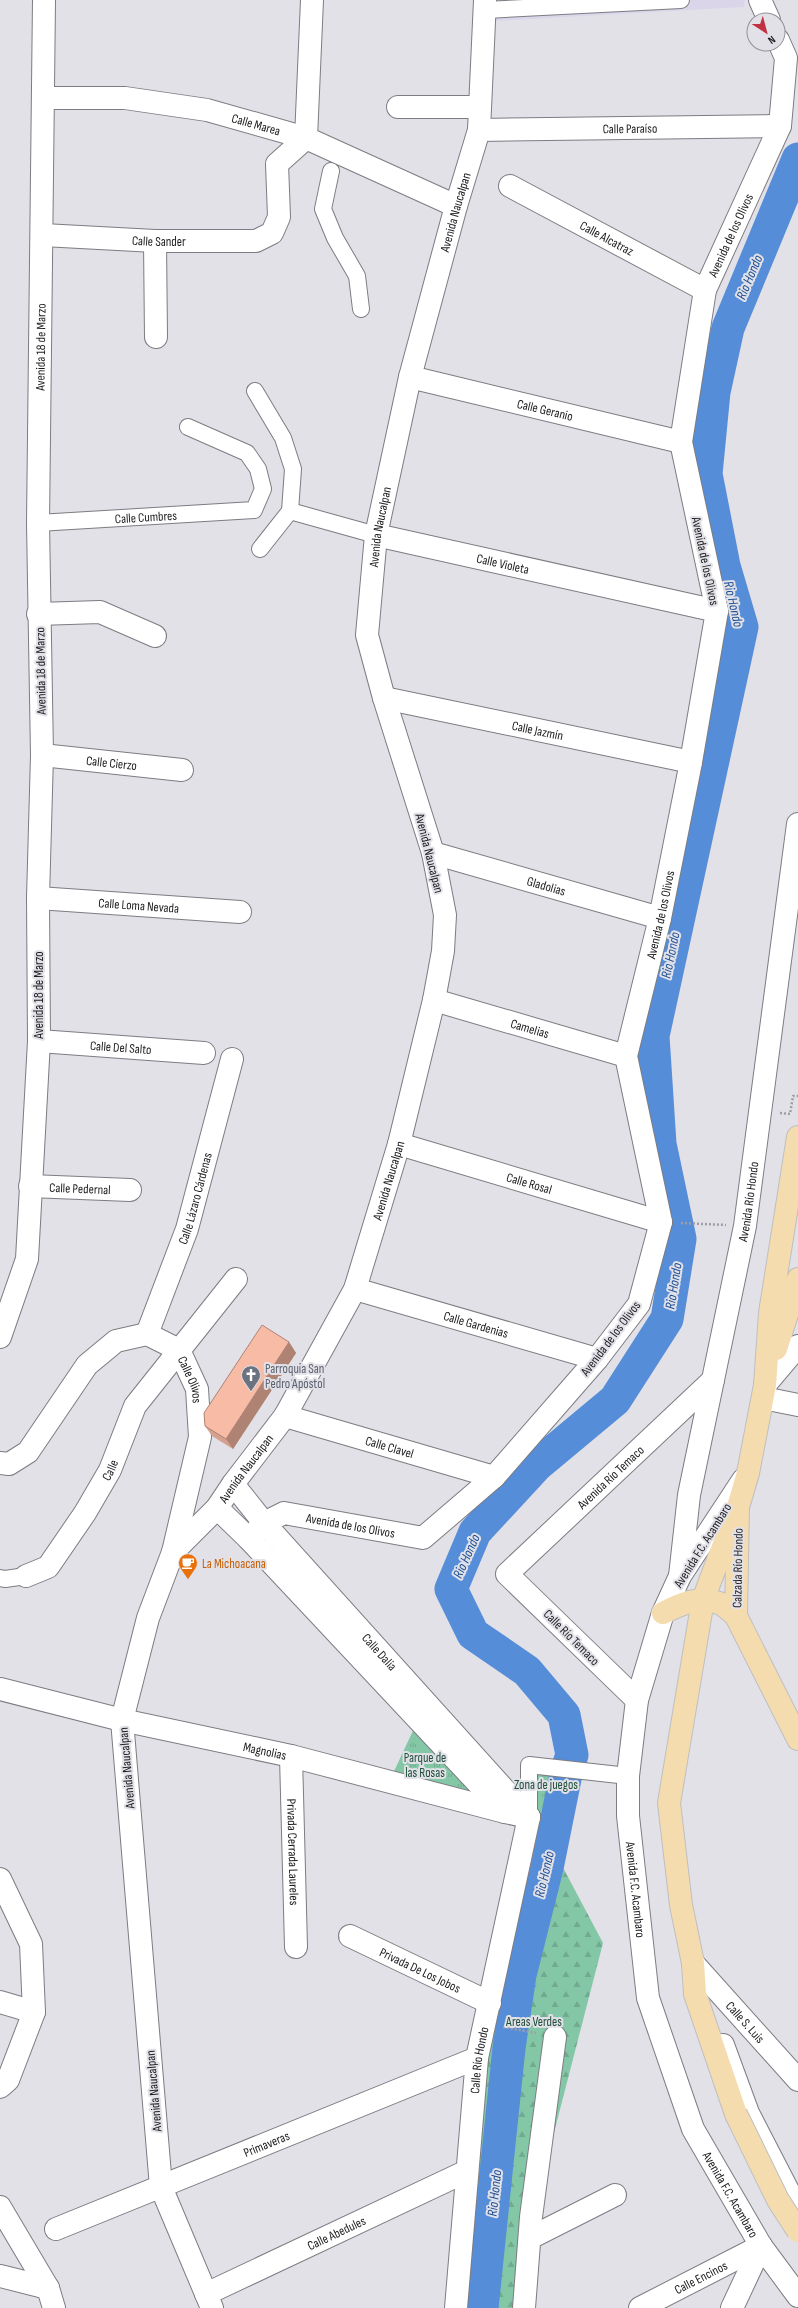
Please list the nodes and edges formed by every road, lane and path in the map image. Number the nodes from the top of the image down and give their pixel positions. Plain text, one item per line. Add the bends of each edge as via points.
1 (44, 0) edge
2 (312, 0) edge
3 (681, 0) edge
4 (760, 0) edge
5 (485, 5) edge
6 (765, 12) edge
7 (783, 52) edge
8 (43, 98) junction
9 (398, 107) dead end
10 (480, 107) junction
11 (780, 126) junction
12 (479, 130) junction
13 (306, 138) junction
14 (331, 171) dead end
15 (510, 186) dead end
16 (456, 206) junction
17 (42, 234) junction
18 (155, 241) junction
19 (705, 290) junction
20 (361, 309) dead end
21 (156, 336) dead end
22 (410, 377) junction
23 (255, 391) dead end
24 (188, 426) dead end
25 (681, 442) junction
26 (290, 511) junction
27 (38, 522) junction
28 (376, 535) junction
29 (260, 549) dead end
30 (717, 611) junction
31 (38, 614) junction
32 (155, 636) dead end
33 (384, 698) junction
34 (42, 755) junction
35 (691, 762) junction
36 (182, 770) dead end
37 (798, 824) edge
38 (433, 853) junction
39 (38, 898) junction
40 (240, 912) dead end
41 (660, 918) junction
42 (434, 1000) junction
43 (39, 1041) junction
44 (204, 1053) dead end
45 (626, 1056) junction
46 (232, 1059) dead end
47 (798, 1096) edge
48 (790, 1114) dead end
49 (798, 1137) edge
50 (399, 1144) junction
51 (30, 1186) junction
52 (130, 1190) dead end
53 (670, 1222) junction
54 (717, 1224) dead end
55 (798, 1278) edge
56 (236, 1279) dead end
57 (356, 1289) junction
58 (147, 1334) junction
59 (0, 1337) edge
60 (798, 1346) edge
61 (179, 1350) junction
62 (597, 1359) junction
63 (713, 1380) junction
64 (764, 1391) junction
65 (798, 1406) edge
66 (285, 1416) junction
67 (0, 1463) edge
68 (748, 1473) junction
69 (494, 1477) junction
70 (233, 1484) junction
71 (738, 1507) junction
72 (217, 1508) junction
73 (264, 1523) junction
74 (249, 1539) junction
75 (173, 1552) junction
76 (507, 1574) joint
77 (26, 1576) joint
78 (680, 1576) junction
79 (0, 1578) edge
80 (703, 1600) junction
81 (663, 1613) junction
82 (736, 1616) junction
83 (380, 1666) junction
84 (0, 1689) edge
85 (637, 1700) junction
86 (122, 1720) junction
87 (798, 1740) edge
88 (291, 1756) junction
89 (628, 1776) junction
90 (505, 1812) junction
91 (529, 1817) junction
92 (0, 1879) edge
93 (350, 1936) dead end
94 (296, 1947) dead end
95 (693, 1963) junction
96 (0, 2002) edge
97 (490, 2003) junction
98 (34, 2012) junction
99 (499, 2026) dead end
100 (548, 2036) joint
101 (477, 2058) junction
102 (798, 2080) edge
103 (0, 2087) edge
104 (467, 2171) junction
105 (161, 2187) junction
106 (615, 2195) dead end
107 (0, 2207) edge
108 (798, 2210) edge
109 (56, 2229) dead end
110 (798, 2231) edge
111 (530, 2238) junction
112 (761, 2246) junction
113 (0, 2276) edge
114 (798, 2296) edge
115 (51, 2298) edge
116 (209, 2301) edge
117 (453, 2306) edge
118 (524, 2308) edge
119 (640, 2308) edge
120 (732, 2308) edge

1 - 8 street, Avenida 18 de Marzo
2 - 13 street
3 - 5 street
4 - 6 street
5 - 10 street, Avenida Naucalpan
7 - 11 street, Avenida de los Olivos via 786,58
8 - 13 street, Calle Marea via 125,98 207,110
8 - 17 street, Avenida 18 de Marzo
9 - 10 street
10 - 12 street, Avenida Naucalpan
11 - 12 street, Calle Paraíso
11 - 19 street, Avenida de los Olivos
12 - 16 street, Avenida Naucalpan
13 - 16 street, Calle Marea
13 - 18 street, Calle Sander via 277,164 279,217 272,233 256,241
14 - 20 street via 323,209 335,238 357,276
15 - 19 street, Calle Alcatraz
16 - 22 street, Avenida Naucalpan
17 - 18 street, Calle Sander
17 - 27 street, Avenida 18 de Marzo
18 - 21 street
19 - 25 street, Avenida de los Olivos
22 - 25 street, Calle Geranio
22 - 28 street, Avenida Naucalpan
23 - 26 street via 283,438 293,469
24 - 27 street, Calle Cumbres via 247,453 258,469 263,489 254,510
25 - 30 street, Avenida de los Olivos
26 - 28 street, Calle Violeta
26 - 29 street
27 - 31 street, Avenida 18 de Marzo
28 - 30 street, Calle Violeta
28 - 33 street, Avenida Naucalpan via 367,635
30 - 35 street, Avenida de los Olivos
31 - 32 street via 100,612
31 - 34 street, Avenida 18 de Marzo
33 - 35 street, Calle Jazmín
33 - 38 street, Avenida Naucalpan
34 - 36 street, Calle Cierzo
34 - 39 street, Avenida 18 de Marzo
35 - 41 street, Avenida de los Olivos
37 - 63 street, Avenida Río Hondo via 745,1226
38 - 41 street, Gladolias
38 - 42 street, Avenida Naucalpan via 445,915 443,951
39 - 40 street, Calle Loma Nevada
39 - 43 street, Avenida 18 de Marzo
41 - 45 street, Avenida de los Olivos
42 - 45 street, Camelias
42 - 50 street, Avenida Naucalpan
43 - 44 street, Calle Del Salto
43 - 51 street, Avenida 18 de Marzo
45 - 53 street, Avenida de los Olivos
46 - 58 street, Calle Lázaro Cárdenas via 187,1229
47 - 48 path via 794,1096
49 - 64 main road, Calzada Río Hondo via 770,1313
50 - 53 street, Calle Rosal
50 - 57 street, Avenida Naucalpan
51 - 52 street, Calle Pedernal
51 - 59 street, Avenida 18 de Marzo via 27,1259
53 - 54 path
53 - 62 street, Avenida de los Olivos via 639,1304
55 - 64 main road, Calzada Río Hondo
56 - 61 street, Calle
57 - 62 street, Calle Gardenias
57 - 66 street, Avenida Naucalpan
58 - 61 street, Calle Olivos
58 - 67 street via 116,1341 87,1365 28,1452 9,1464
60 - 64 street
61 - 75 street, Calle Olivos via 197,1389 200,1437
61 - 77 street, Calle via 135,1406 110,1470 85,1513 48,1567
62 - 69 street, Avenida de los Olivos
63 - 76 street, Avenida Río Temaco
63 - 78 street, Avenida Río Hondo via 689,1495
64 - 65 street
64 - 68 main road, Calzada Río Hondo
66 - 69 street, Calle Clavel
66 - 70 street, Avenida Naucalpan
68 - 71 main road, Calzada Río Hondo
68 - 78 street, Avenida F.C. Acambaro
69 - 73 street, Avenida de los Olivos via 423,1538 284,1513
70 - 72 street, Avenida Naucalpan
70 - 73 street, Calle Dalia
71 - 80 main road, Avenida F.C. Acambaro
71 - 82 main road, Calzada Río Hondo
72 - 74 street, Calle Dalia
72 - 75 street, Avenida Naucalpan
73 - 74 street, Avenida de los Olivos
73 - 83 street, Calle Dalia
74 - 83 street, Calle Dalia
75 - 86 street, Avenida Naucalpan via 148,1618
76 - 85 street, Calle Río Temaco
77 - 79 street
78 - 81 street, Avenida F.C. Acambaro
80 - 81 main road via 684,1602
80 - 82 main road via 720,1603
80 - 95 main road, Avenida F.C. Acambaro via 669,1803 681,1905
81 - 85 street, Avenida F.C. Acambaro
82 - 87 main road, Calzada Río Hondo
83 - 90 street, Calle Dalia
83 - 91 street, Calle Dalia
84 - 86 street, Magnolias
85 - 89 street, Avenida F.C. Acambaro
86 - 88 street, Magnolias
86 - 105 street, Avenida Naucalpan
88 - 90 street, Magnolias
88 - 94 street, Privada Cerrada Laureles
89 - 91 street via 529,1765
89 - 112 street, Avenida F.C. Acambaro via 628,1816 648,1998 693,2129
90 - 91 street, Magnolias
91 - 97 street, Calle Río Hondo
92 - 98 street via 30,1944
93 - 97 street, Privada De Los Jobos
95 - 102 street, Calle S. Luis
95 - 108 street, Avenida F.C. Acambaro via 748,2112
95 - 110 main road, Avenida F.C. Acambaro, bridge via 695,1994 736,2114 778,2200
96 - 98 street
97 - 101 street, Calle Río Hondo
98 - 103 street via 8,2080
99 - 100 path
100 - 111 street
101 - 104 street, Calle Río Hondo
101 - 105 street, Primaveras
104 - 116 street, Calle Abedules
104 - 117 street, Calle Río Hondo
105 - 109 street, Primaveras
105 - 116 street, Avenida Naucalpan
106 - 111 street
107 - 115 street
111 - 118 street
112 - 114 street, Avenida F.C. Acambaro
112 - 119 street, Calle Encinos
112 - 120 street
113 - 115 street

